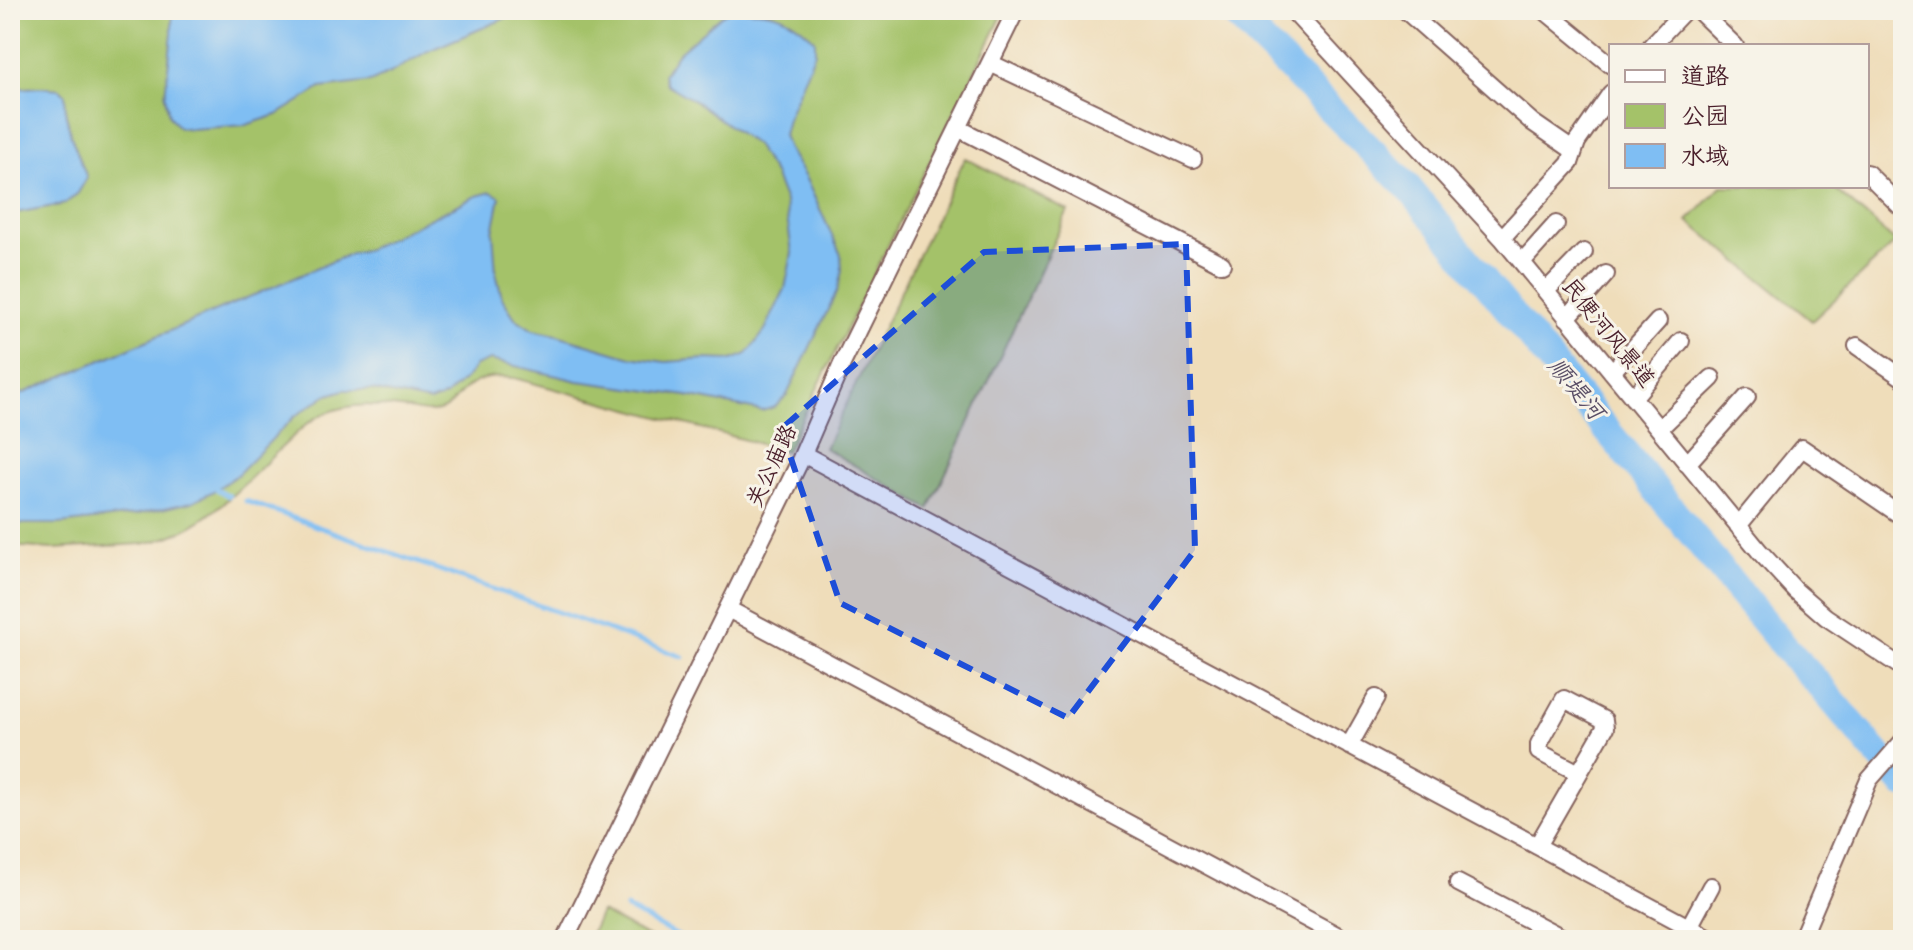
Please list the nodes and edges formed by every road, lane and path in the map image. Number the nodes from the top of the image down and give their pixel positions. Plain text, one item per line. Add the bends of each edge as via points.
1 (1016, 10) edge
2 (1292, 10) edge
3 (1405, 10) edge
4 (1544, 10) edge
5 (1685, 10) edge
6 (1698, 10) edge
7 (1653, 44) edge
8 (1733, 44) edge
9 (990, 63) junction
10 (1609, 63) edge
11 (1609, 101) edge
12 (958, 128) junction
13 (1574, 151) junction
14 (1193, 159) dead end
15 (1869, 175) edge
16 (1903, 209) edge
17 (1556, 224) dead end
18 (1502, 238) junction
19 (1584, 252) dead end
20 (1522, 262) junction
21 (1222, 264) dead end
22 (1606, 274) dead end
23 (1546, 291) junction
24 (1567, 318) junction
25 (1658, 321) dead end
26 (1681, 341) dead end
27 (1857, 346) dead end
28 (1612, 372) junction
29 (1712, 378) dead end
30 (1903, 378) edge
31 (1747, 397) dead end
32 (1633, 398) junction
33 (1659, 429) junction
34 (803, 454) junction
35 (1687, 464) junction
36 (1903, 517) edge
37 (1738, 526) junction
38 (728, 609) junction
39 (1903, 668) edge
40 (1376, 698) dead end
41 (1903, 741) edge
42 (1349, 746) junction
43 (1579, 773) junction
44 (1537, 846) junction
45 (1458, 883) dead end
46 (1711, 886) dead end
47 (1689, 927) junction
48 (565, 940) edge
49 (1346, 940) edge
50 (1567, 940) edge
51 (1713, 940) edge
52 (1801, 940) edge

1 - 9 street, 关公庙路
2 - 18 street, 民便河风景道
3 - 13 street via 1532,122
4 - 10 street
5 - 7 street
6 - 8 street
9 - 12 street, 关公庙路
9 - 14 street
11 - 13 street
12 - 21 street
12 - 34 street, 关公庙路
13 - 18 street via 1570,163
15 - 16 street
17 - 20 street
18 - 20 street, 民便河风景道
19 - 23 street
20 - 23 street, 民便河风景道
22 - 24 street
23 - 24 street, 民便河风景道
24 - 28 street, 民便河风景道
25 - 28 street
26 - 32 street
27 - 30 street
28 - 32 street, 民便河风景道
29 - 33 street
31 - 35 street
32 - 33 street, 民便河风景道
33 - 35 street, 民便河风景道
34 - 38 street, 关公庙路
34 - 42 street
35 - 37 street, 民便河风景道
36 - 37 street via 1802,448
37 - 39 street, 民便河风景道 via 1796,591
38 - 48 street, 关公庙路
38 - 49 street
40 - 42 street
41 - 52 street via 1869,780
42 - 44 street
43 - 43 street via 1605,728 1604,720 1564,699 1539,752
43 - 44 street
44 - 47 street
45 - 50 street
46 - 47 street
47 - 51 street

